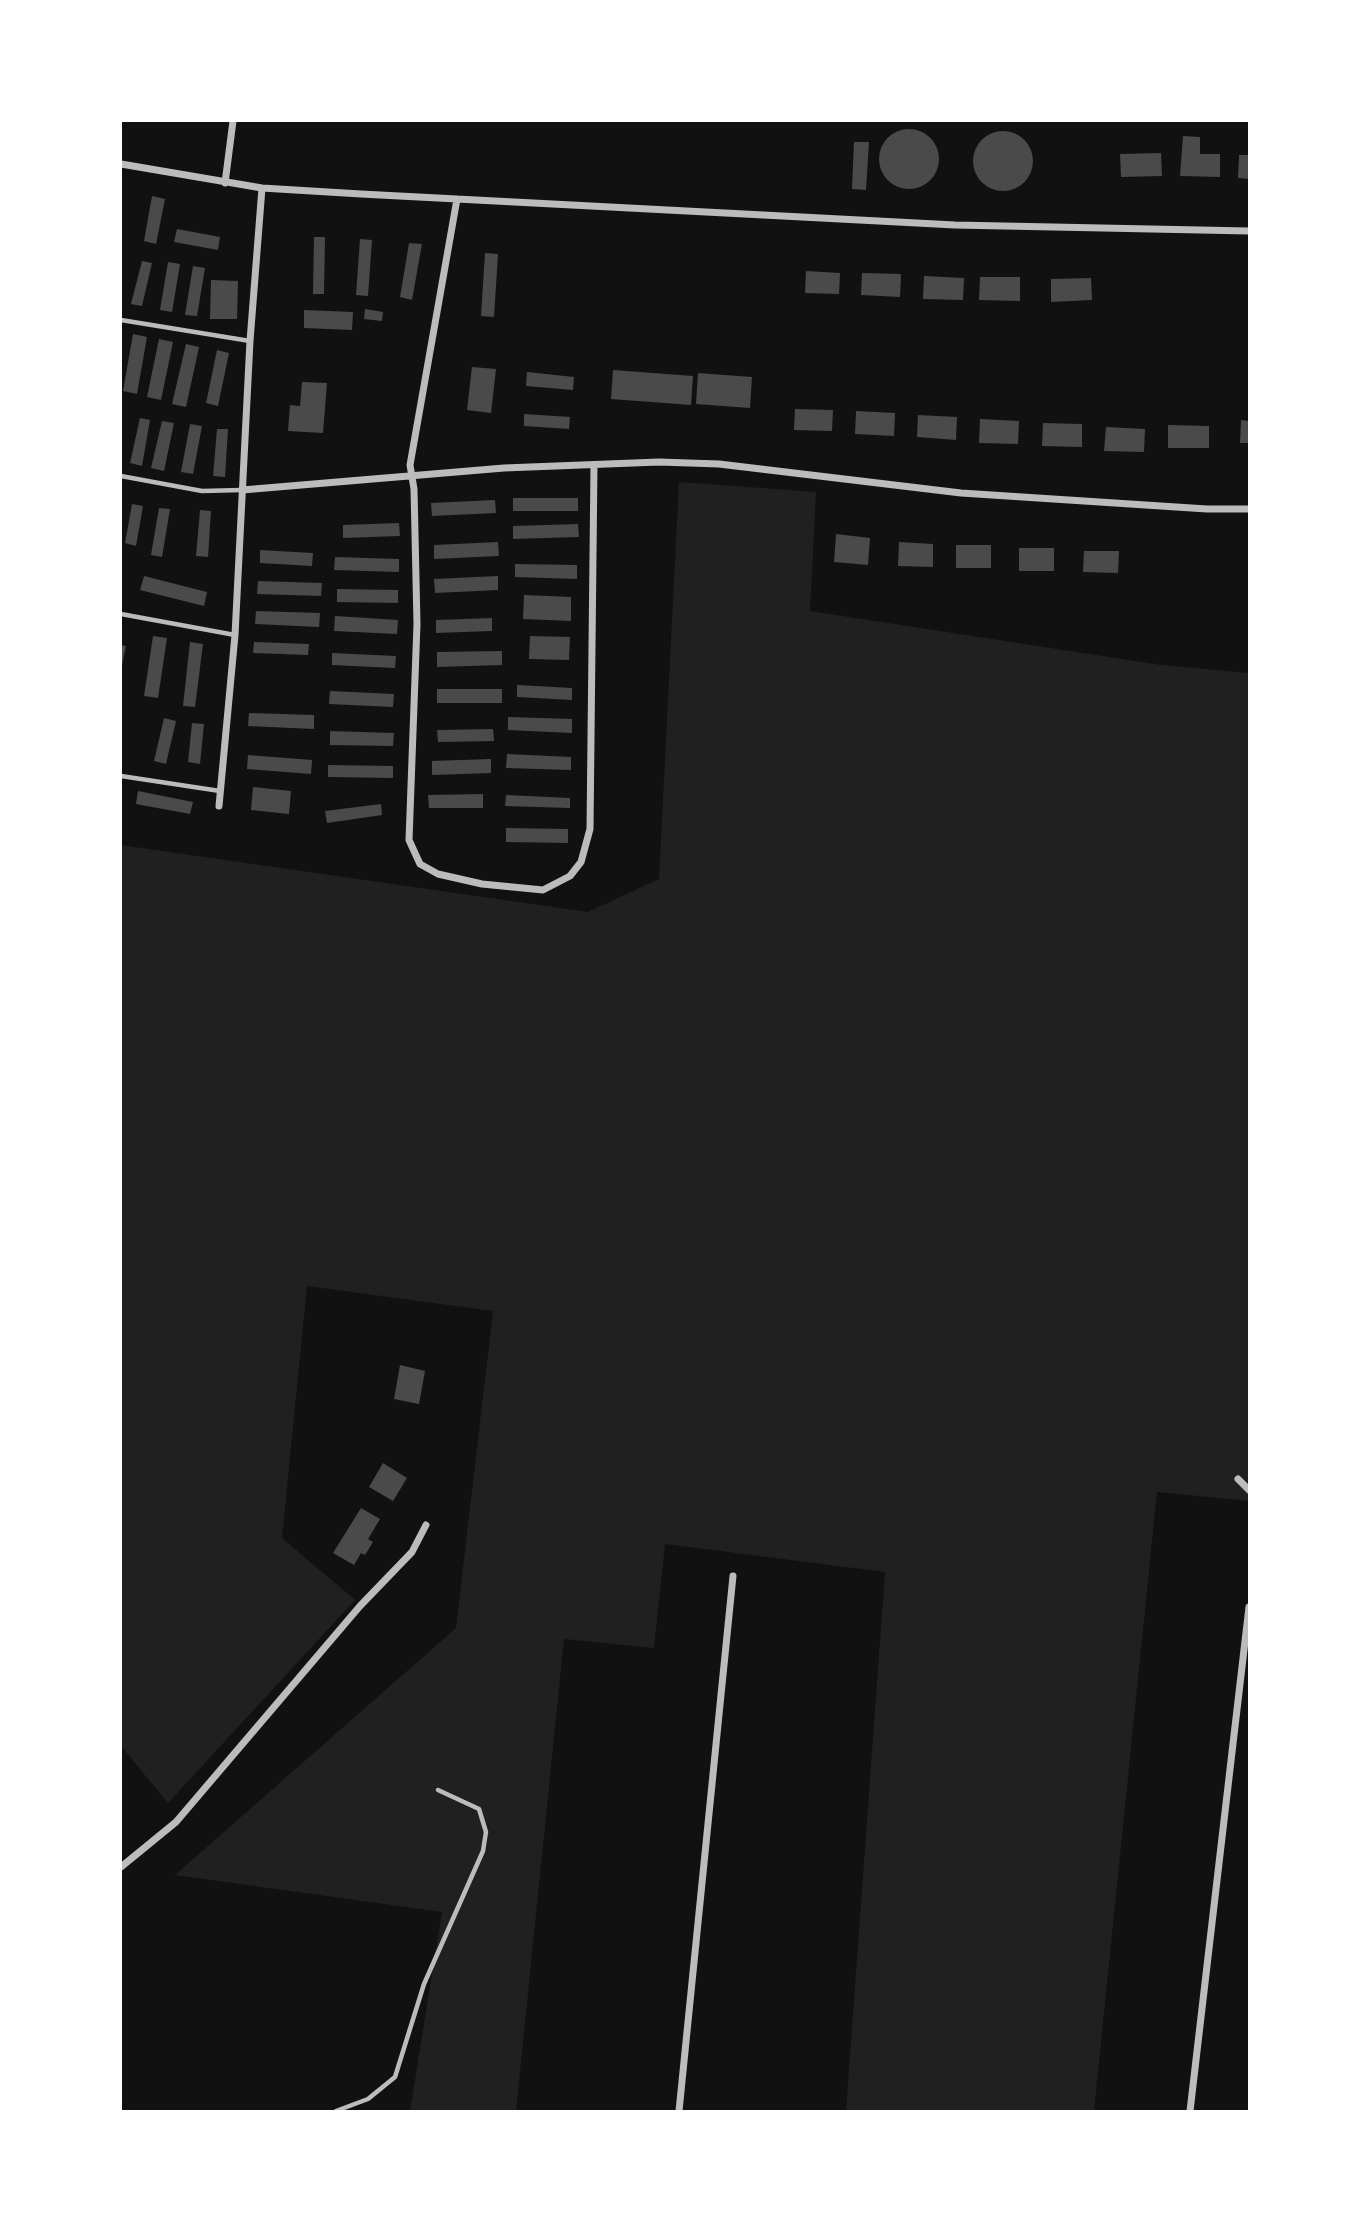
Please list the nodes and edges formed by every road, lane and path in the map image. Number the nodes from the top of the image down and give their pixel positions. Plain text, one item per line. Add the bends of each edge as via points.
1 (233, 121) edge
2 (121, 164) edge
3 (225, 183) junction
4 (262, 188) junction
5 (457, 199) junction
6 (1249, 231) edge
7 (121, 320) edge
8 (250, 341) junction
9 (594, 465) junction
10 (411, 474) junction
11 (121, 477) edge
12 (242, 490) junction
13 (1249, 509) edge
14 (121, 614) edge
15 (235, 635) junction
16 (121, 776) edge
17 (221, 791) junction
18 (219, 806) dead end
19 (1238, 1479) dead end
20 (1249, 1490) edge
21 (426, 1525) dead end
22 (733, 1576) dead end
23 (1249, 1606) edge
24 (438, 1790) dead end
25 (121, 1867) edge
26 (336, 2111) edge
27 (679, 2111) edge
28 (1191, 2111) edge

1 - 3 street
2 - 3 street
3 - 4 street
4 - 5 street
4 - 8 street
5 - 6 street via 955,225
5 - 10 street via 410,455
7 - 8 lane
8 - 12 street
9 - 10 street
9 - 10 street via 590,829 581,862 558,884 543,890 438,874 420,864 411,847 416,624
9 - 13 street via 719,464 961,492
10 - 12 street
11 - 12 lane via 202,491
12 - 15 street
14 - 15 lane
15 - 17 street
16 - 17 lane
17 - 18 street
19 - 20 street
21 - 25 street via 412,1552 360,1606 176,1822
22 - 27 street
23 - 28 street
24 - 26 lane via 479,1809 486,1832 482,1851 424,1984 395,2077 368,2099

